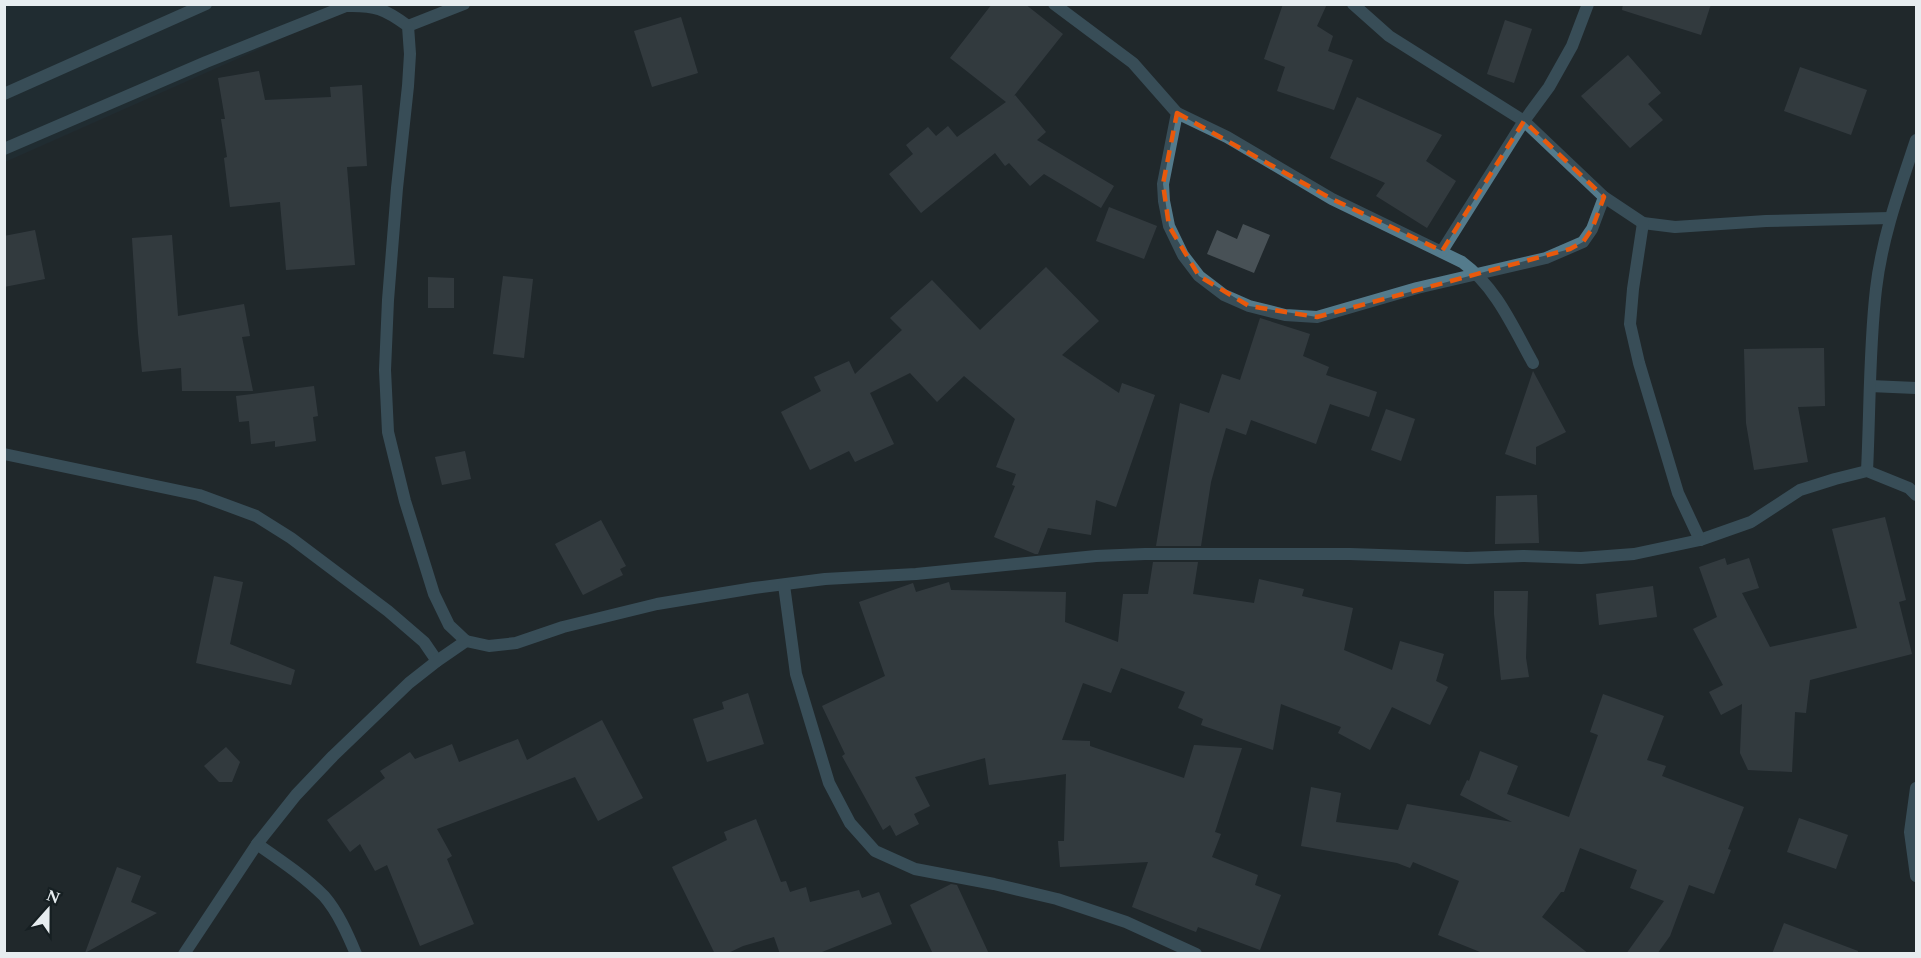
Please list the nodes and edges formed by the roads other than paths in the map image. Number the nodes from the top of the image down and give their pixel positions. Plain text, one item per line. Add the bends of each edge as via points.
1 (207, 4) edge
2 (464, 4) edge
3 (1054, 4) edge
4 (1353, 4) edge
5 (1588, 4) edge
6 (408, 26) junction
7 (4, 94) edge
8 (1177, 113) junction
9 (1524, 121) junction
10 (1917, 140) edge
11 (4, 149) edge
12 (1604, 197) junction
13 (1890, 218) junction
14 (1643, 223) junction
15 (1442, 251) junction
16 (1478, 274) junction
17 (1533, 363) dead end
18 (1870, 386) junction
19 (1917, 388) edge
20 (4, 454) edge
21 (1867, 471) junction
22 (1917, 495) edge
23 (1700, 540) junction
24 (784, 585) junction
25 (466, 641) junction
26 (437, 661) junction
27 (1917, 788) edge
28 (257, 844) junction
29 (1917, 876) edge
30 (184, 954) edge
31 (356, 954) edge
32 (1196, 954) edge

1 - 7 street
2 - 6 street
3 - 8 street via 1132,63
4 - 9 street via 1389,36
5 - 9 street via 1561,67
6 - 11 street via 369,5 346,6
6 - 25 street via 408,86 385,370 388,432 434,594 449,625
8 - 15 street via 1227,137 1341,203
8 - 16 street via 1163,184 1170,226 1183,255 1199,276 1224,295 1258,309 1317,317
9 - 12 street
9 - 15 street
10 - 13 street
12 - 14 street
12 - 16 street via 1583,242 1546,258
13 - 14 street via 1675,227
13 - 18 street via 1876,288
14 - 23 street via 1630,324 1678,494
15 - 16 street
16 - 17 street
18 - 19 street
18 - 21 street
20 - 26 street via 199,495 256,516 388,611 424,642
21 - 22 street
21 - 23 street via 1800,490 1751,522
23 - 24 street via 1634,554 1581,558 1350,554 1096,556
24 - 25 street via 657,604 563,627 516,644 489,646
24 - 32 street via 796,674 829,783 850,823 875,851 915,868 1057,899 1126,922
25 - 26 street
26 - 28 street via 333,756
27 - 29 street via 1910,832
28 - 30 street
28 - 31 street via 325,898

